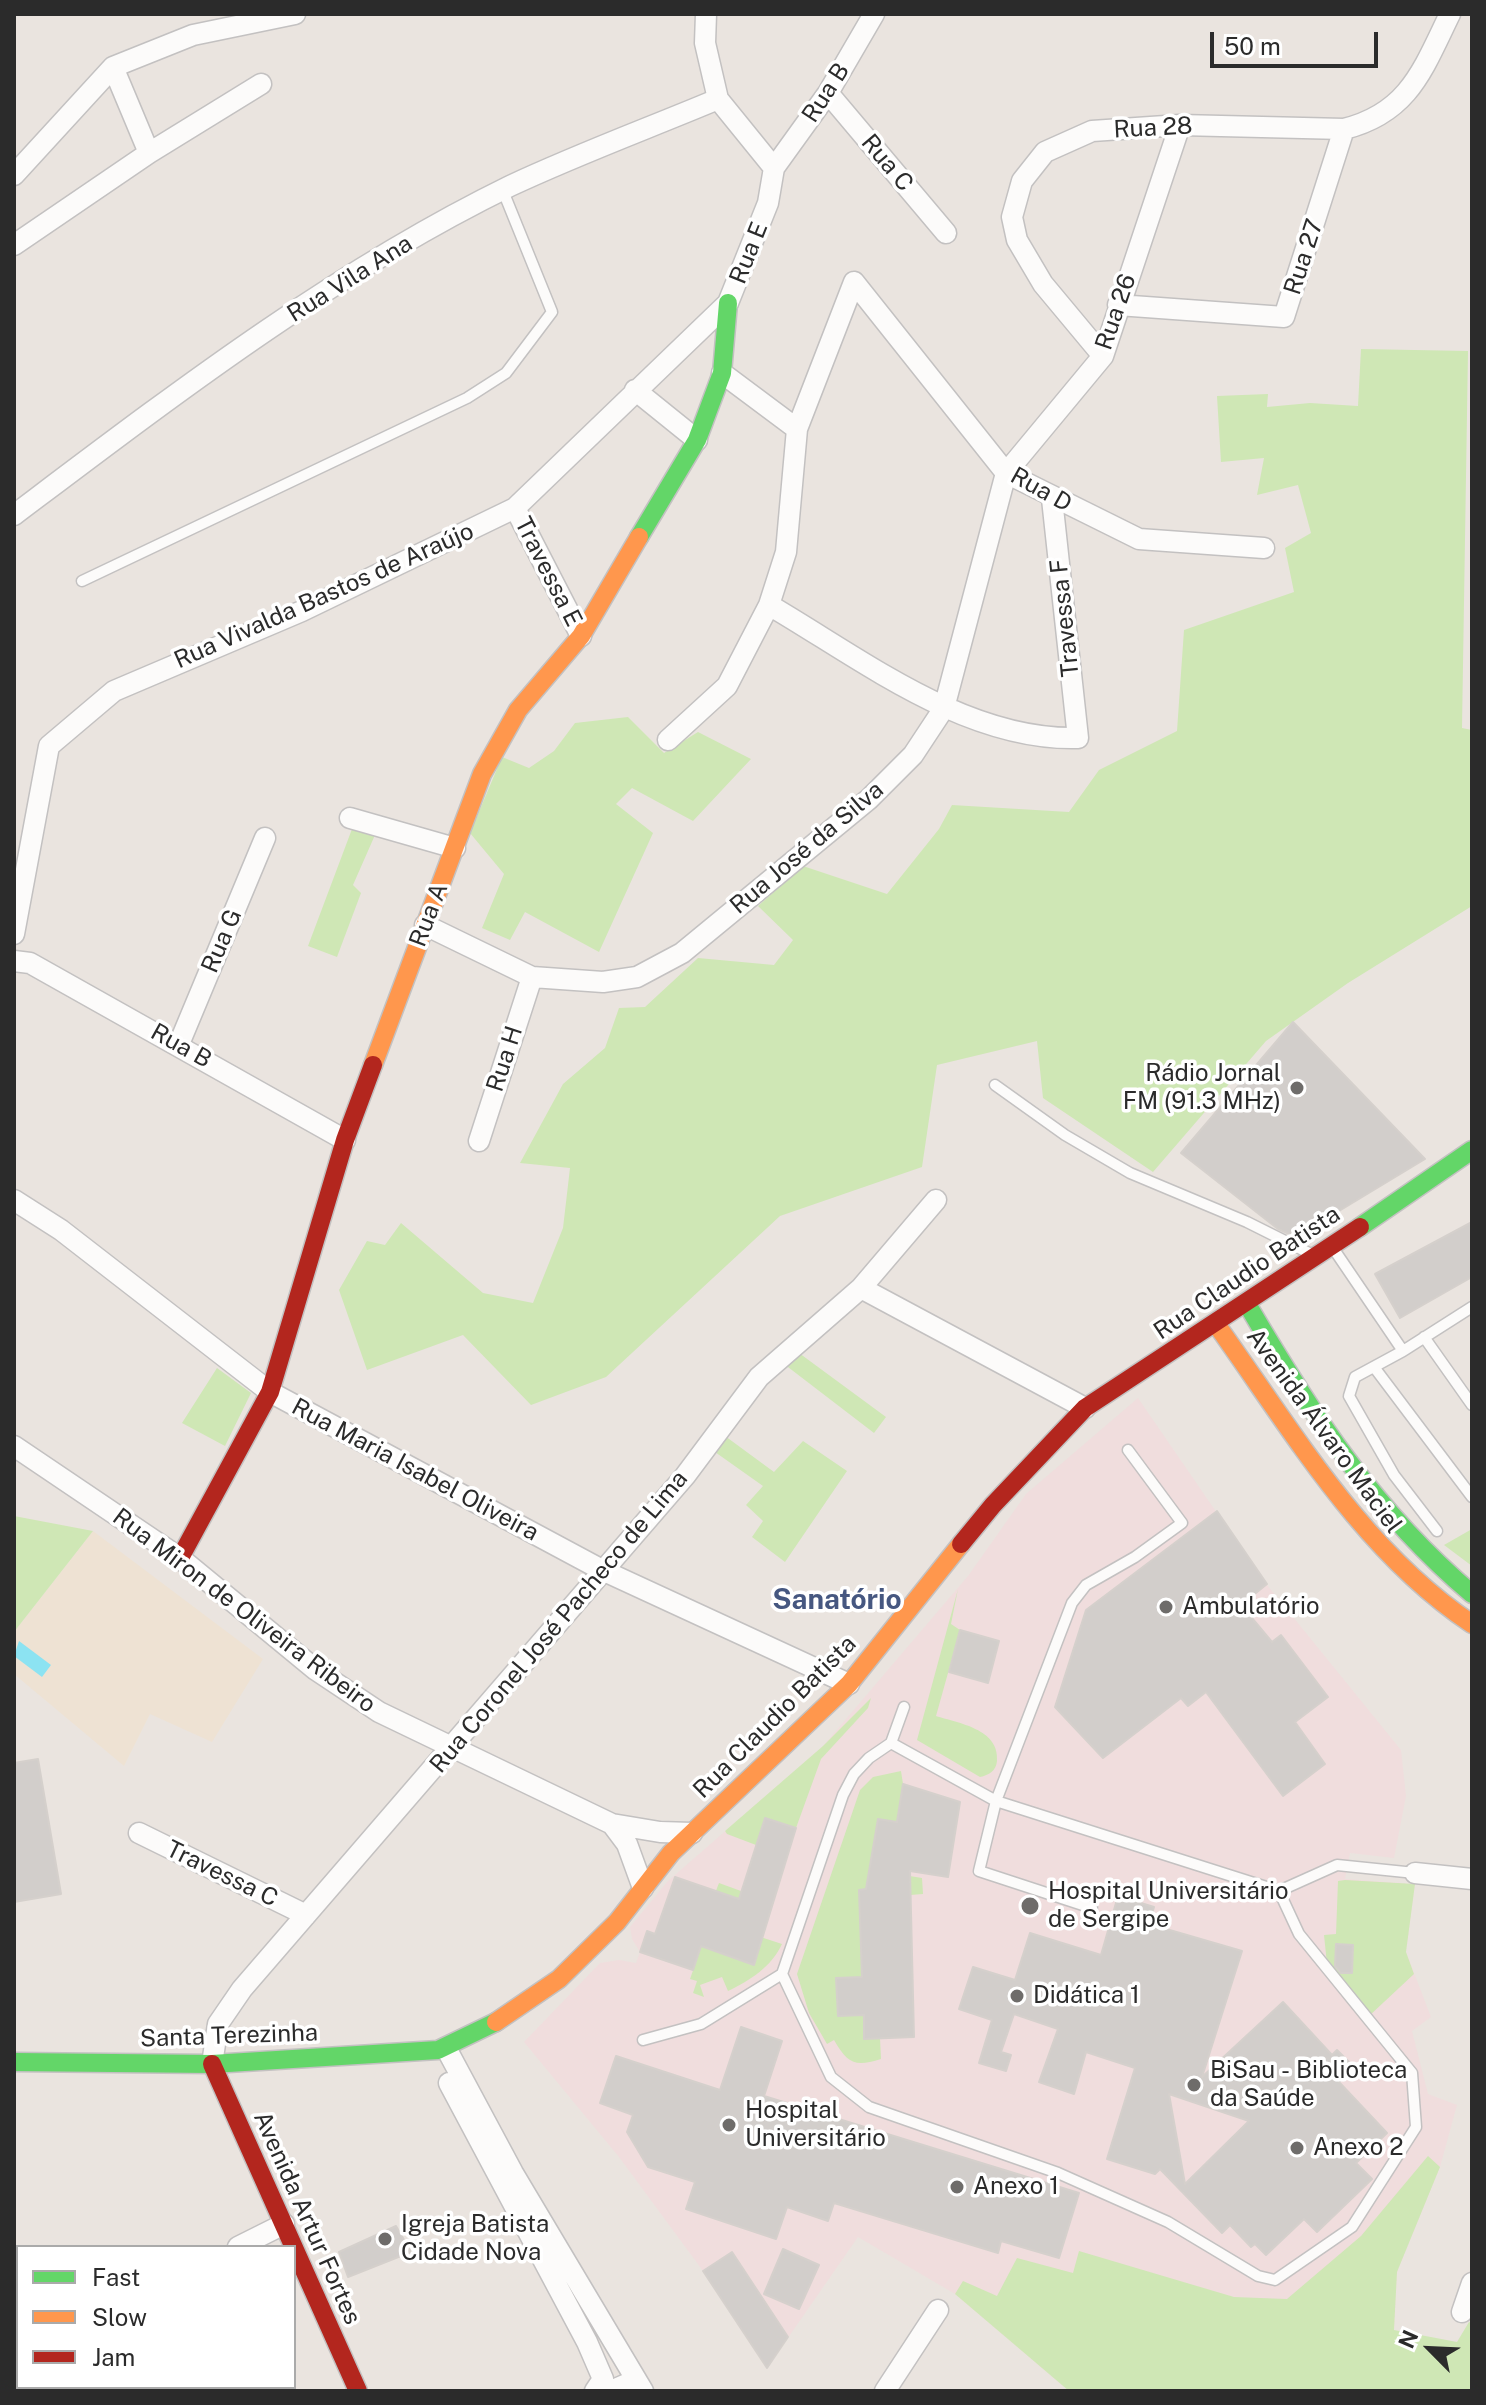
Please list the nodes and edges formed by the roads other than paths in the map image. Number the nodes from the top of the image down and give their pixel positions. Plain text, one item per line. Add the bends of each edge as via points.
1 (295, 14) edge
2 (706, 14) edge
3 (874, 14) edge
4 (1450, 14) edge
5 (113, 67) junction
6 (261, 84) dead end
7 (828, 93) junction
8 (718, 99) junction
9 (1180, 125) junction
10 (1344, 129) junction
11 (149, 153) junction
12 (774, 168) junction
13 (14, 175) edge
14 (503, 191) junction
15 (946, 233) dead end
16 (14, 245) edge
17 (728, 303) junction
18 (1118, 305) junction
19 (1103, 356) junction
20 (722, 373) junction
21 (635, 390) junction
22 (797, 429) junction
23 (697, 440) junction
24 (1006, 473) junction
25 (1052, 499) junction
26 (515, 508) junction
27 (14, 515) edge
28 (1264, 548) dead end
29 (82, 581) dead end
30 (769, 605) junction
31 (581, 636) junction
32 (944, 708) junction
33 (668, 740) dead end
34 (350, 818) dead end
35 (265, 838) dead end
36 (455, 848) junction
37 (425, 925) junction
38 (14, 934) edge
39 (14, 961) edge
40 (532, 977) junction
41 (179, 1044) junction
42 (995, 1085) dead end
43 (345, 1140) junction
44 (479, 1141) dead end
45 (1472, 1150) edge
46 (14, 1200) edge
47 (936, 1200) dead end
48 (1324, 1251) junction
49 (861, 1288) junction
50 (1247, 1304) junction
51 (1472, 1307) edge
52 (1216, 1324) junction
53 (1424, 1337) junction
54 (1403, 1351) junction
55 (1374, 1367) junction
56 (270, 1392) junction
57 (1472, 1405) edge
58 (1085, 1408) junction
59 (14, 1446) edge
60 (1128, 1450) dead end
61 (1472, 1497) edge
62 (1437, 1531) dead end
63 (180, 1558) junction
64 (602, 1570) junction
65 (1472, 1594) edge
66 (1472, 1624) edge
67 (849, 1684) junction
68 (904, 1707) dead end
69 (891, 1743) junction
70 (451, 1748) junction
71 (996, 1801) junction
72 (612, 1824) junction
73 (139, 1833) dead end
74 (692, 1833) junction
75 (1415, 1873) joint
76 (1472, 1879) edge
77 (643, 1888) junction
78 (1279, 1891) junction
79 (1092, 1908) dead end
80 (306, 1915) junction
81 (782, 1974) junction
82 (643, 2040) dead end
83 (439, 2049) junction
84 (14, 2062) edge
85 (212, 2064) junction
86 (284, 2224) junction
87 (242, 2245) edge
88 (293, 2245) edge
89 (296, 2251) edge
90 (1472, 2283) edge
91 (938, 2310) dead end
92 (1462, 2312) dead end
93 (640, 2385) edge
94 (358, 2391) edge
95 (595, 2391) edge
96 (611, 2391) edge
97 (885, 2391) edge

1 - 5 street via 193,35
2 - 8 street via 705,43
3 - 7 street, Rua B
4 - 10 street, Rua 28 via 1411,88 1379,119
5 - 11 street
5 - 13 street
6 - 11 street
7 - 12 street, Rua B
7 - 15 street, Rua C
8 - 12 street
8 - 14 street, Rua Vila Ana
9 - 10 street, Rua 28
9 - 18 street, Rua 26
9 - 19 street, Rua 28 via 1092,131 1069,139 1045,152 1022,181 1012,217 1017,240 1043,284
10 - 18 street, Rua 27 via 1284,317
11 - 16 street
12 - 17 street, Rua E via 768,203
14 - 27 street, Rua Vila Ana via 424,233 228,356
14 - 29 lane via 552,312 506,373 467,398
17 - 20 street, Rua A
17 - 21 street, Rua Vivalda Bastos de Araújo
18 - 19 street, Rua 26
19 - 24 street, Rua 26
20 - 22 street
20 - 23 street, Rua A
21 - 23 street
21 - 26 street, Rua Vivalda Bastos de Araújo
22 - 24 street, Rua D via 854,282
22 - 30 street via 786,552
23 - 31 street, Rua A
24 - 25 street, Rua D
24 - 32 street, Rua José da Silva
25 - 28 street, Rua D via 1139,539
25 - 32 street, Travessa F via 1078,738 1011,733
26 - 31 street, Travessa E
26 - 38 street, Rua Vivalda Bastos de Araújo via 302,611 114,691 49,746
30 - 32 street
30 - 33 street via 727,686
31 - 36 street, Rua A via 498,740
32 - 40 street, Rua José da Silva via 913,755 877,791 682,953 637,977 617,981
34 - 36 street
35 - 41 street, Rua G
36 - 37 street, Rua A
37 - 40 street, Rua José da Silva
37 - 43 street, Rua A
39 - 41 street, Rua B via 30,963
40 - 44 street, Rua H
41 - 43 street, Rua B
42 - 48 lane via 1130,1173
43 - 56 street, Rua A
45 - 48 street, Rua Claudio Batista
46 - 56 street, Rua Maria Isabel Oliveira via 61,1230
47 - 49 street, Rua Coronel José Pacheco de Lima
48 - 50 street, Rua Claudio Batista
48 - 54 lane
49 - 58 street
49 - 64 street, Rua Coronel José Pacheco de Lima via 759,1377 685,1476
50 - 52 street, Rua Claudio Batista
50 - 65 street, Avenida Álvaro Maciel via 1366,1492 1408,1539
51 - 53 lane
52 - 58 street, Rua Claudio Batista
52 - 66 street, Avenida Álvaro Maciel via 1359,1525 1399,1568
53 - 54 lane
53 - 57 lane
54 - 55 lane
55 - 61 lane
55 - 62 lane via 1355,1377 1349,1399 1394,1475
56 - 63 street, Rua A
56 - 64 street, Rua Maria Isabel Oliveira
58 - 67 street, Rua Claudio Batista via 1001,1495
59 - 63 street, Rua Miron de Oliveira Ribeiro
60 - 71 lane via 1182,1523 1086,1585 1072,1603
63 - 70 street, Rua Miron de Oliveira Ribeiro via 348,1694
64 - 67 street, Rua Maria Isabel Oliveira
64 - 70 street, Rua Coronel José Pacheco de Lima
67 - 74 street, Rua Claudio Batista
68 - 69 lane
69 - 71 lane
69 - 81 lane via 861,1766 843,1795
70 - 72 street, Rua Miron de Oliveira Ribeiro
70 - 80 street, Rua Coronel José Pacheco de Lima
71 - 78 lane
71 - 79 lane via 979,1871
72 - 74 street, Rua Miron de Oliveira Ribeiro
72 - 77 street via 627,1844
73 - 80 street, Travessa C
74 - 77 street, Rua Claudio Batista
75 - 76 street
75 - 78 lane via 1337,1865
77 - 83 street, Rua Claudio Batista via 559,1979 504,2018
78 - 81 lane via 1299,1934 1412,2073 1416,2127 1352,2227 1275,2280 1258,2276 1168,2222 1058,2173 869,2107 831,2077
80 - 85 street, Rua Coronel José Pacheco de Lima via 224,2013
81 - 82 lane via 701,2024
83 - 85 street, Santa Terezinha
83 - 93 street
83 - 95 street via 475,2138 587,2342 603,2379
84 - 85 street, Santa Terezinha
85 - 86 street, Avenida Artur Fortes
86 - 87 street
86 - 88 street, Avenida Artur Fortes
89 - 94 street, Avenida Artur Fortes
90 - 92 street
91 - 97 street
93 - 96 street

